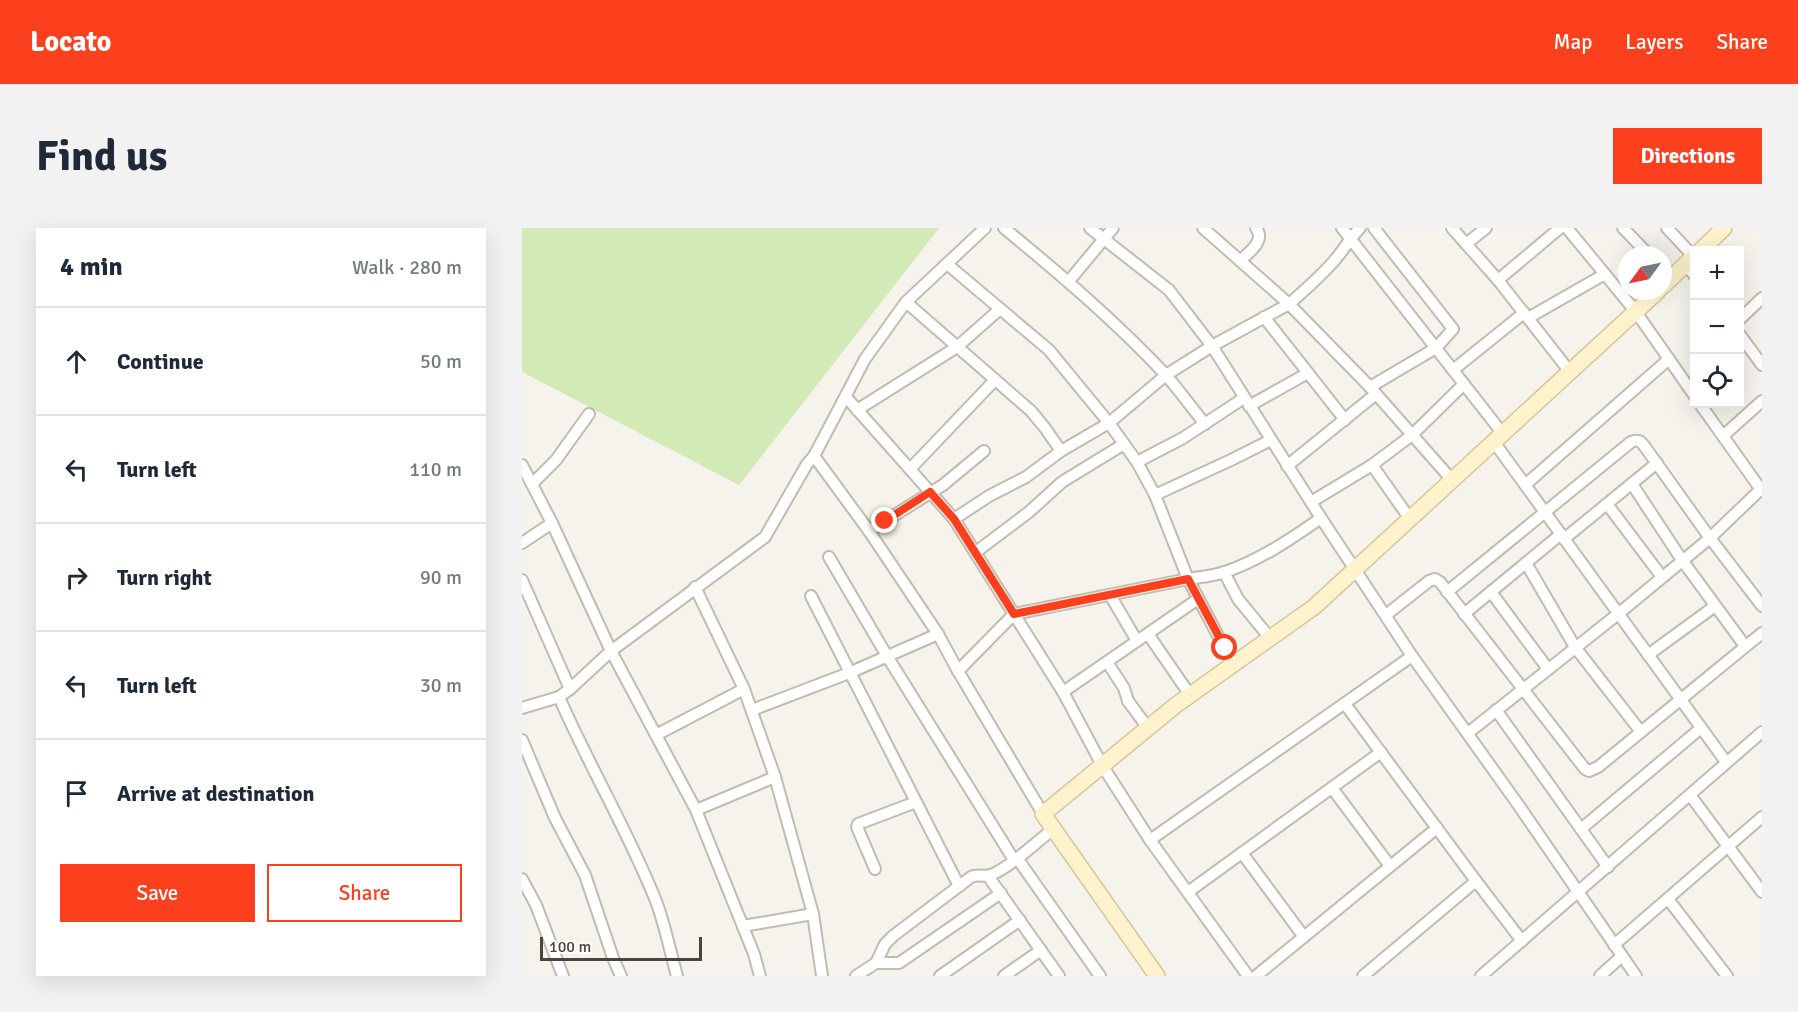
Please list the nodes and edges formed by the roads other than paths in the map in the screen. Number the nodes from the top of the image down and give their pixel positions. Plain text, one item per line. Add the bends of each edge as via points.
1 (985, 228) edge
2 (1004, 228) edge
3 (1090, 228) edge
4 (1113, 228) edge
5 (1203, 228) edge
6 (1256, 228) edge
7 (1342, 228) edge
8 (1360, 228) edge
9 (1374, 228) edge
10 (1452, 228) edge
11 (1486, 228) edge
12 (1560, 228) edge
13 (1567, 228) edge
14 (1623, 228) edge
15 (1667, 228) edge
16 (1724, 228) edge
17 (1351, 238) junction
18 (1104, 239) junction
19 (1466, 244) junction
20 (1640, 246) edge
21 (1705, 246) edge
22 (1690, 260) edge
23 (1240, 261) junction
24 (947, 264) junction
25 (1690, 264) edge
26 (1605, 274) junction
27 (1672, 275) edge
28 (1498, 280) junction
29 (1070, 281) junction
30 (1762, 298) edge
31 (1649, 300) edge
32 (906, 302) junction
33 (1288, 304) junction
34 (1000, 309) junction
35 (1636, 312) junction
36 (1526, 315) junction
37 (1744, 315) edge
38 (1264, 317) junction
39 (1744, 340) edge
40 (1212, 346) junction
41 (957, 347) junction
42 (1436, 348) junction
43 (1669, 359) junction
44 (1762, 365) edge
45 (1453, 370) junction
46 (1570, 372) junction
47 (1308, 373) junction
48 (1166, 375) junction
49 (995, 380) junction
50 (1464, 384) junction
51 (1690, 388) edge
52 (1373, 391) junction
53 (846, 397) junction
54 (1762, 401) edge
55 (1247, 402) junction
56 (1703, 408) edge
57 (857, 410) junction
58 (589, 414) dead end
59 (1345, 420) junction
60 (1109, 423) junction
61 (1205, 424) junction
62 (1412, 435) junction
63 (1723, 436) junction
64 (1498, 438) junction
65 (1270, 440) junction
66 (1124, 444) junction
67 (984, 451) dead end
68 (1061, 451) junction
69 (814, 456) junction
70 (1137, 462) junction
71 (1657, 463) junction
72 (522, 465) edge
73 (1372, 465) junction
74 (1287, 466) junction
75 (910, 469) junction
76 (1452, 480) junction
77 (532, 484) junction
78 (1632, 484) junction
79 (1525, 485) junction
80 (1762, 490) edge
81 (930, 492) junction
82 (1155, 495) junction
83 (1311, 502) junction
84 (1607, 504) junction
85 (1545, 512) junction
86 (1321, 518) junction
87 (954, 519) junction
88 (1410, 519) junction
89 (552, 523) junction
90 (869, 531) junction
91 (1563, 537) junction
92 (1710, 538) junction
93 (523, 542) edge
94 (976, 552) junction
95 (829, 557) dead end
96 (1682, 560) junction
97 (1526, 563) junction
98 (1355, 569) junction
99 (1224, 572) junction
100 (1662, 577) junction
101 (1188, 579) junction
102 (522, 580) edge
103 (695, 587) junction
104 (1447, 592) junction
105 (1491, 592) junction
106 (1110, 595) junction
107 (811, 596) dead end
108 (1198, 599) junction
109 (1715, 606) junction
110 (1762, 606) edge
111 (1014, 614) junction
112 (1464, 614) junction
113 (1618, 614) junction
114 (1386, 615) junction
115 (1762, 633) edge
116 (938, 634) junction
117 (1148, 634) junction
118 (1270, 638) junction
119 (1137, 641) junction
120 (1745, 646) junction
121 (1575, 648) junction
122 (610, 651) junction
123 (1648, 655) junction
124 (887, 656) junction
125 (1412, 656) junction
126 (1107, 662) junction
127 (1233, 664) junction
128 (1548, 669) junction
129 (958, 671) junction
130 (849, 673) junction
131 (744, 688) junction
132 (570, 689) junction
133 (1522, 689) junction
134 (1063, 693) junction
135 (1190, 695) junction
136 (559, 697) junction
137 (1681, 699) junction
138 (1345, 704) junction
139 (522, 708) edge
140 (752, 710) junction
141 (1496, 710) junction
142 (1148, 728) junction
143 (1701, 728) junction
144 (1641, 732) junction
145 (1762, 732) edge
146 (1468, 733) junction
147 (656, 735) junction
148 (522, 740) edge
149 (1381, 752) junction
150 (1726, 762) junction
151 (1102, 765) junction
152 (775, 777) junction
153 (1332, 788) junction
154 (1690, 795) junction
155 (916, 802) junction
156 (696, 810) junction
157 (1043, 814) junction
158 (1762, 817) edge
159 (1437, 828) junction
160 (1053, 829) junction
161 (1581, 829) junction
162 (1150, 840) junction
163 (1729, 846) junction
164 (1242, 853) junction
165 (1015, 859) junction
166 (1390, 866) junction
167 (1608, 867) junction
168 (875, 869) dead end
169 (988, 876) junction
170 (522, 879) edge
171 (1476, 881) junction
172 (959, 886) junction
173 (1188, 892) junction
174 (1579, 892) junction
175 (1762, 892) edge
176 (1001, 893) junction
177 (1668, 899) junction
178 (813, 914) junction
179 (1020, 920) junction
180 (743, 926) junction
181 (1304, 937) junction
182 (1522, 941) junction
183 (1614, 945) junction
184 (1041, 950) junction
185 (1622, 956) junction
186 (876, 963) junction
187 (563, 976) edge
188 (621, 976) edge
189 (677, 976) edge
190 (760, 976) edge
191 (822, 976) edge
192 (856, 976) edge
193 (940, 976) edge
194 (1004, 976) edge
195 (1059, 976) edge
196 (1100, 976) edge
197 (1157, 976) edge
198 (1248, 976) edge
199 (1256, 976) edge
200 (1363, 976) edge
201 (1481, 976) edge
202 (1600, 976) edge
203 (1636, 976) edge
204 (1727, 976) edge

1 - 24 street
2 - 29 street
3 - 18 street
4 - 18 street
5 - 23 street
6 - 23 street via 1259,241
7 - 17 street
8 - 17 street
9 - 42 street via 1452,325 1451,333
10 - 19 street
11 - 19 street
12 - 28 street
13 - 26 street
14 - 20 street
15 - 22 street
16 - 21 street
17 - 33 street via 1314,283
17 - 42 street
18 - 29 street
18 - 40 street via 1169,290
19 - 28 street
23 - 33 street
24 - 32 street
24 - 34 street
25 - 27 street
26 - 35 street
26 - 36 street
28 - 36 street
29 - 48 street
30 - 37 street
31 - 35 street
32 - 41 street
32 - 53 street via 865,359
33 - 38 street
33 - 52 street
34 - 41 street
34 - 60 street via 1049,350
35 - 43 street
35 - 46 street
36 - 45 street
36 - 46 street
38 - 40 street
38 - 47 street
39 - 44 street
40 - 48 street
40 - 55 street
41 - 49 street
41 - 57 street
42 - 45 street
42 - 52 street
43 - 51 street
43 - 79 street
45 - 50 street
46 - 64 street
47 - 55 street
47 - 59 street
48 - 60 street
48 - 61 street
49 - 68 street via 1031,411
49 - 75 street
50 - 62 street
50 - 64 street
52 - 59 street
52 - 62 street
53 - 57 street
53 - 69 street
54 - 63 street
55 - 61 street
55 - 65 street
56 - 63 street
57 - 75 street
58 - 77 street via 556,460
59 - 74 street
60 - 66 street
60 - 68 street
61 - 70 street
62 - 73 street
62 - 76 street
63 - 80 street
64 - 76 street
64 - 79 street
65 - 74 street
65 - 82 street
66 - 70 street
66 - 94 street via 1062,482 1023,518
67 - 81 street
68 - 87 street via 1026,477
69 - 90 street
69 - 103 street via 765,537
70 - 82 street
71 - 78 street
71 - 85 street via 1641,442 1631,442
71 - 92 street
72 - 77 street
73 - 83 street
73 - 88 street
74 - 83 street
75 - 81 street
76 - 88 street
77 - 89 street
78 - 84 street
78 - 96 street
79 - 85 street
80 - 92 street
81 - 87 street
81 - 90 street
82 - 101 street
83 - 86 street
84 - 91 street
84 - 100 street
85 - 91 street
85 - 104 street
86 - 98 street
86 - 99 street via 1285,543
87 - 94 street
88 - 98 street
89 - 93 street
89 - 122 street
90 - 116 street
91 - 97 street
91 - 113 street
92 - 96 street
92 - 110 street
94 - 111 street
95 - 124 street
96 - 100 street
96 - 109 street
97 - 105 street
97 - 121 street
98 - 114 street
98 - 118 street via 1314,607
99 - 101 street
99 - 118 street via 1238,599
100 - 113 street
101 - 106 street
101 - 108 street
102 - 132 street
103 - 122 street
103 - 131 street
104 - 112 street
104 - 114 street via 1433,579
105 - 112 street
105 - 128 street
106 - 111 street
106 - 119 street
107 - 130 street
108 - 117 street
108 - 127 street
109 - 120 street
109 - 123 street
111 - 129 street
111 - 134 street
112 - 133 street
113 - 121 street
113 - 123 street
114 - 125 street
115 - 120 street
116 - 124 street
116 - 129 street
117 - 119 street
117 - 135 street
118 - 127 street
119 - 126 street
120 - 137 street
121 - 128 street
121 - 144 street
122 - 132 street
122 - 147 street
123 - 137 street
124 - 130 street
124 - 165 street
125 - 138 street
125 - 146 street
126 - 134 street
126 - 142 street
127 - 135 street
128 - 133 street
129 - 157 street
130 - 140 street
130 - 155 street
131 - 140 street
131 - 147 street
132 - 136 street
133 - 141 street
133 - 144 street via 1589,771
134 - 151 street
135 - 142 street
136 - 139 street
136 - 189 street via 657,903
137 - 143 street
137 - 144 street
138 - 149 street
138 - 162 street
140 - 152 street
141 - 146 street
141 - 161 street
142 - 151 street
143 - 150 street
143 - 161 street
145 - 150 street
146 - 174 street
147 - 156 street
148 - 188 street via 555,818 585,875
149 - 153 street
149 - 159 street
150 - 154 street
151 - 157 street
151 - 162 street
152 - 156 street
152 - 178 street
153 - 164 street
153 - 166 street
154 - 163 street
154 - 167 street
155 - 168 street via 858,824
155 - 172 street
156 - 180 street
157 - 160 street
158 - 163 street
159 - 166 street
159 - 171 street
160 - 165 street
160 - 197 street
161 - 167 street
162 - 173 street
163 - 175 street
163 - 177 street
164 - 173 street
164 - 181 street
165 - 169 street
165 - 196 street
166 - 181 street
167 - 174 street
169 - 172 street via 976,875
169 - 176 street
170 - 187 street
171 - 182 street
171 - 200 street
172 - 186 street via 893,936
173 - 198 street
174 - 182 street
174 - 183 street
176 - 179 street
176 - 186 street via 899,963
177 - 183 street
177 - 204 street
178 - 180 street
178 - 191 street
179 - 184 street
179 - 193 street
180 - 190 street
181 - 199 street
182 - 201 street
183 - 185 street
184 - 194 street
184 - 195 street
185 - 202 street
185 - 203 street
186 - 192 street

